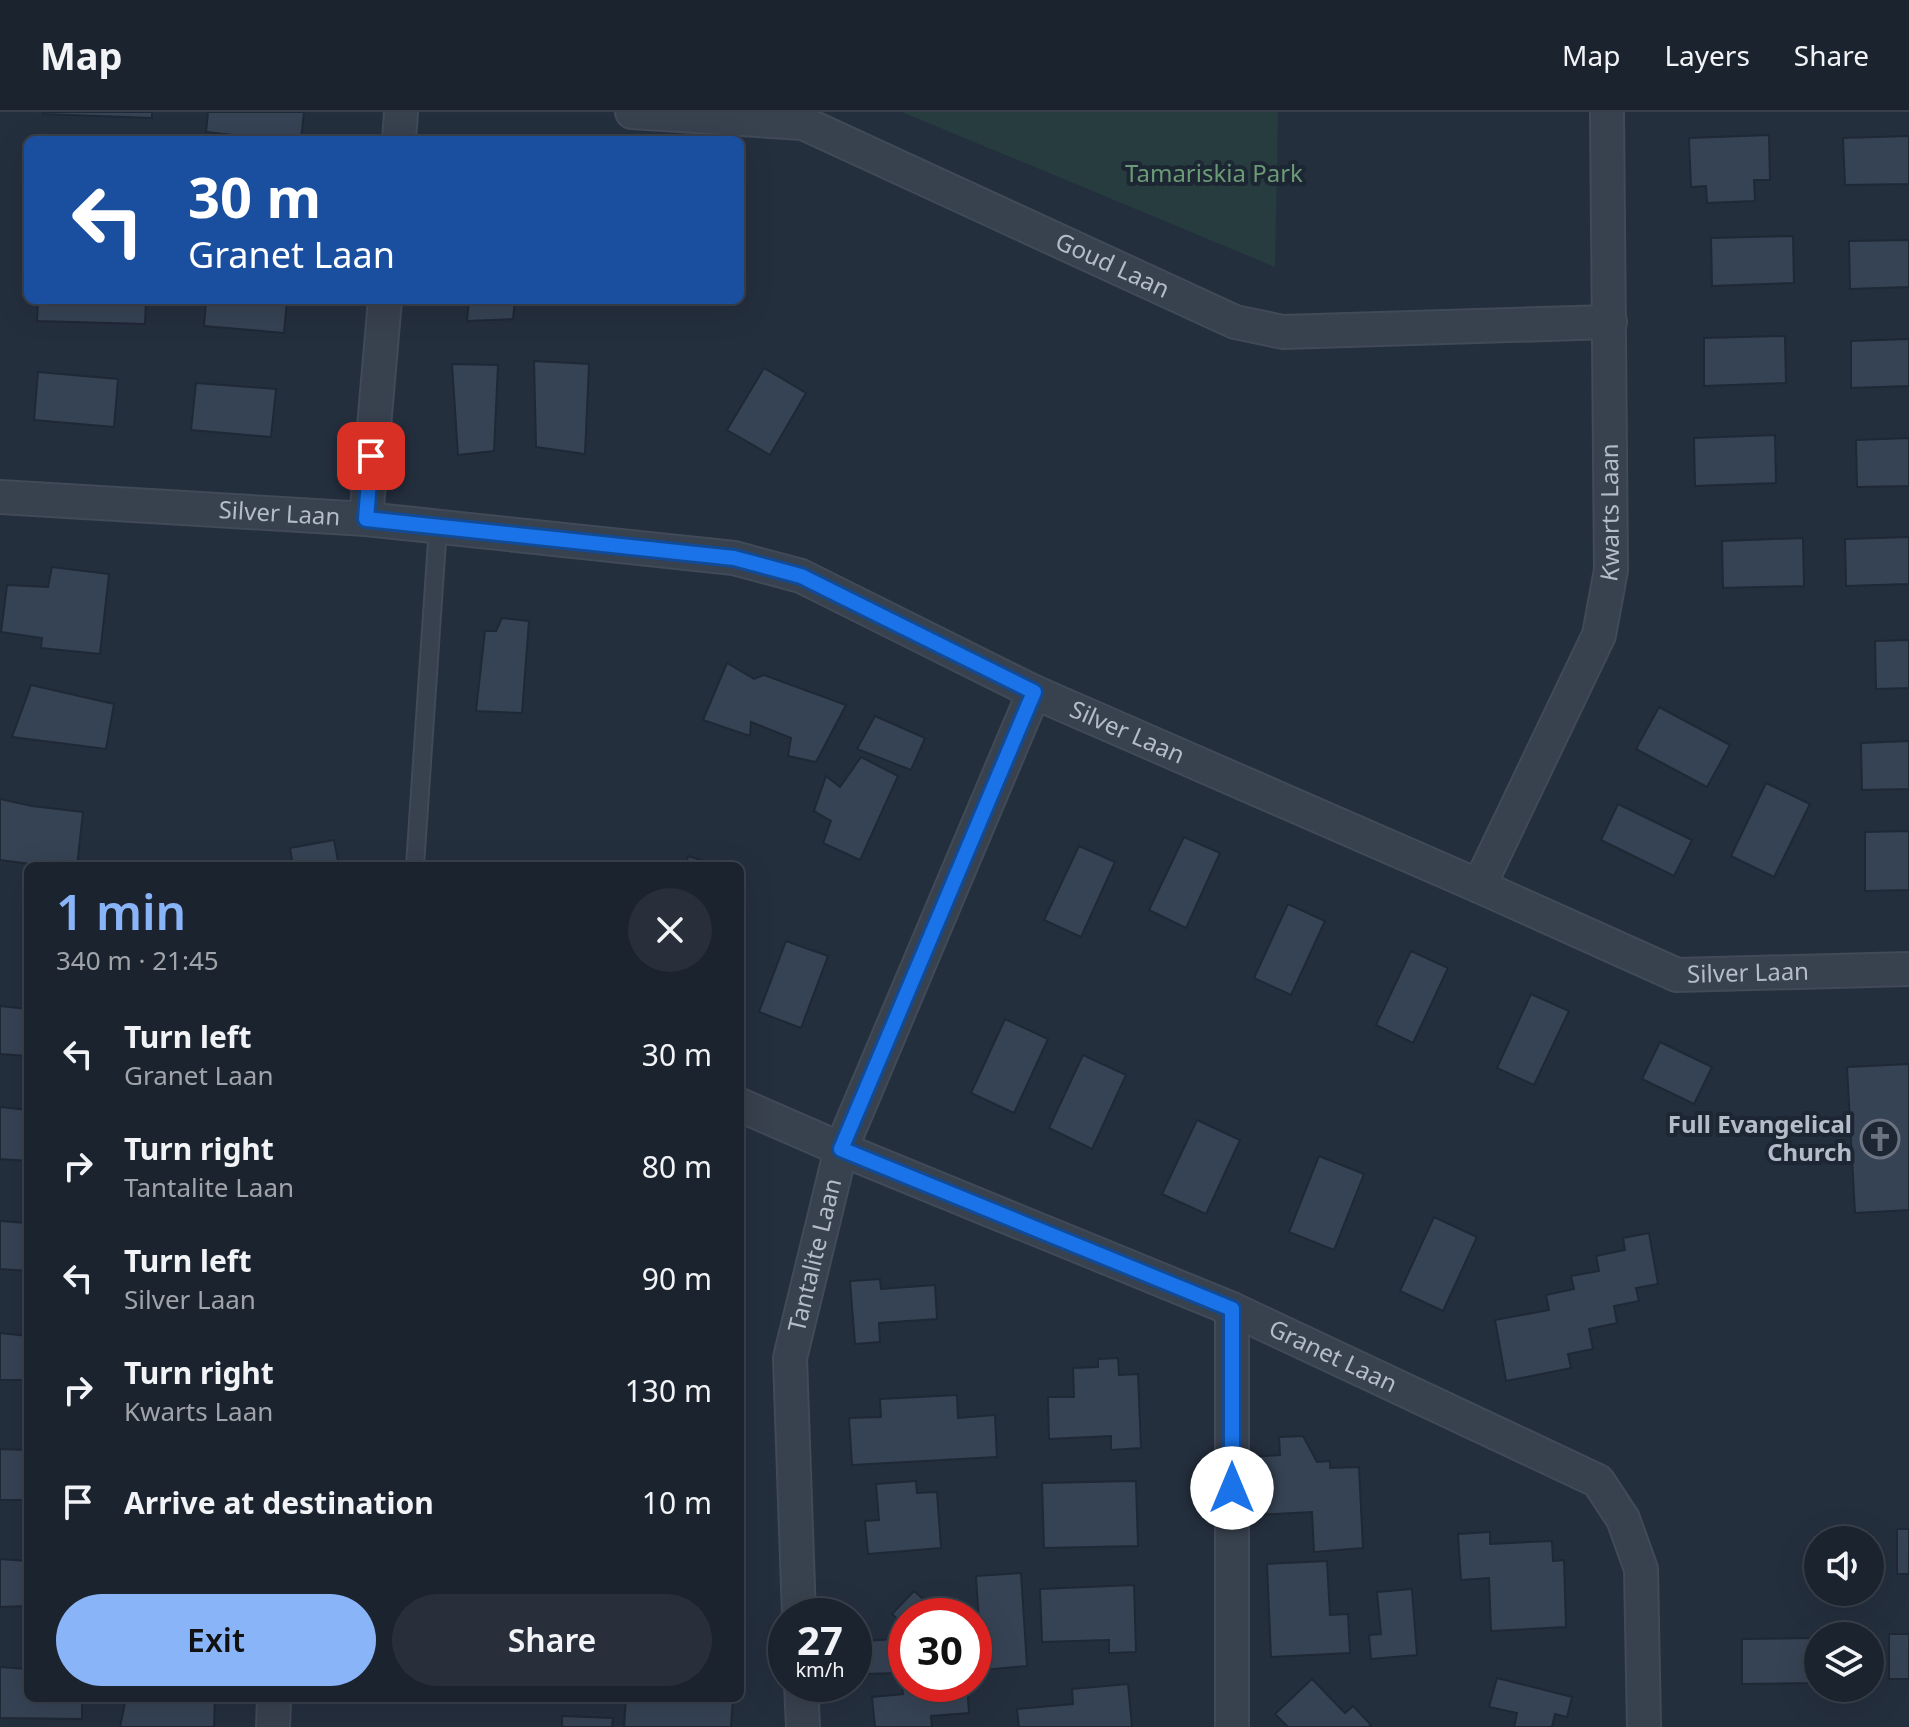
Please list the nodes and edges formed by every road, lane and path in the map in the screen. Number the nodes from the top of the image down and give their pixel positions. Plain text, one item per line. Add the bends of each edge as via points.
1 (401, 112) edge
2 (632, 112) edge
3 (1607, 112) edge
4 (804, 118) edge
5 (399, 136) edge
6 (385, 304) edge
7 (1610, 322) junction
8 (0, 497) edge
9 (366, 519) junction
10 (438, 526) junction
11 (1034, 692) junction
12 (415, 862) edge
13 (1479, 886) junction
14 (1909, 969) edge
15 (744, 1107) edge
16 (841, 1149) junction
17 (1232, 1309) junction
18 (798, 1598) edge
19 (274, 1702) edge
20 (802, 1702) edge
21 (273, 1727) edge
22 (803, 1727) edge
23 (1232, 1727) edge
24 (1644, 1727) edge

1 - 5 street
2 - 4 street, Goud Laan
3 - 7 street, Kwarts Laan
4 - 7 street, Goud Laan via 1235,322 1283,332
6 - 9 street
7 - 13 street, Kwarts Laan via 1611,570 1599,635
8 - 9 street, Silver Laan
9 - 10 street, Silver Laan
10 - 11 street, Silver Laan via 734,558 801,576
10 - 12 lane
11 - 13 street, Silver Laan
11 - 16 street, Tantalite Laan
13 - 14 street, Silver Laan via 1677,975
15 - 16 street, Granet Laan
16 - 17 street, Granet Laan
16 - 18 street, Tantalite Laan via 790,1358
17 - 23 street
17 - 24 street, Granet Laan via 1598,1481 1623,1519 1641,1569
19 - 21 street
20 - 22 street

